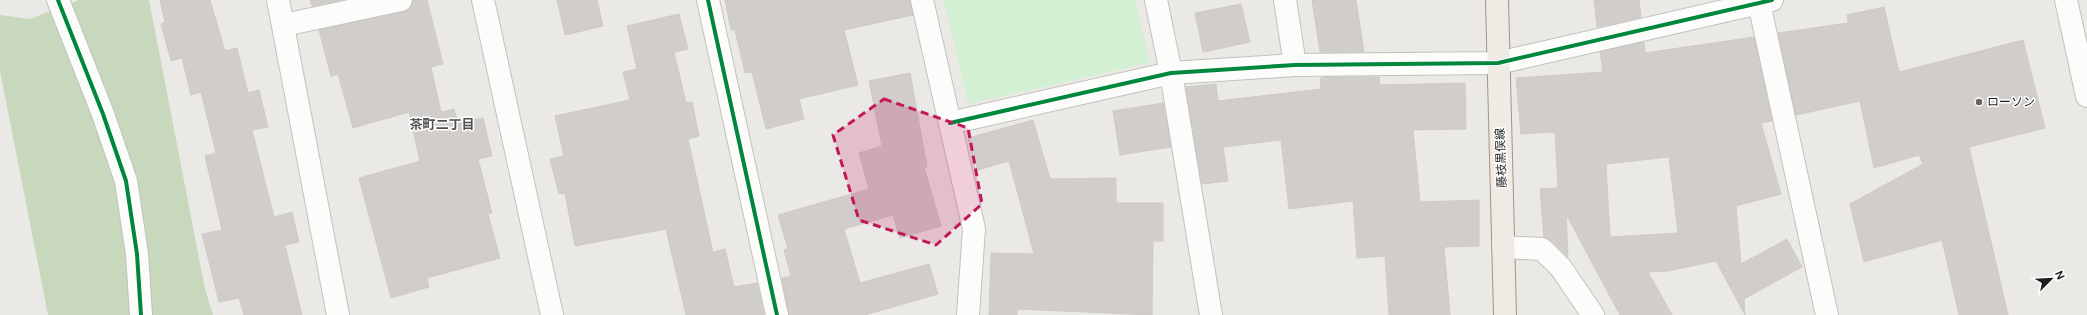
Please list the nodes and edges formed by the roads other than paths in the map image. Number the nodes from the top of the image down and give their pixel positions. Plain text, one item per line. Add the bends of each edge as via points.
1 (58, 0) edge
2 (278, 0) edge
3 (402, 0) edge
4 (483, 0) edge
5 (708, 0) edge
6 (922, 0) edge
7 (1156, 0) edge
8 (1285, 0) edge
9 (1497, 0) edge
10 (2066, 0) edge
11 (1765, 1) edge
12 (284, 25) junction
13 (1498, 63) junction
14 (1295, 65) junction
15 (1171, 73) junction
16 (2087, 96) edge
17 (950, 123) junction
18 (1503, 248) junction
19 (141, 315) edge
20 (338, 315) edge
21 (552, 315) edge
22 (777, 315) edge
23 (968, 315) edge
24 (1211, 315) edge
25 (1505, 315) edge
26 (1593, 315) edge
27 (1827, 315) edge

1 - 19 street via 103,114 126,182 138,254
2 - 12 street
3 - 12 street
4 - 21 street
5 - 22 street
6 - 17 street
7 - 15 street
8 - 14 street
9 - 13 main road, 藤枝黒俣線
10 - 16 street
11 - 13 street
11 - 27 street
12 - 20 street
13 - 14 street
13 - 18 main road, 藤枝黒俣線
14 - 15 street
15 - 17 street
15 - 24 street
17 - 23 street via 974,229
18 - 25 main road, 藤枝黒俣線
18 - 26 street via 1542,249 1561,268

